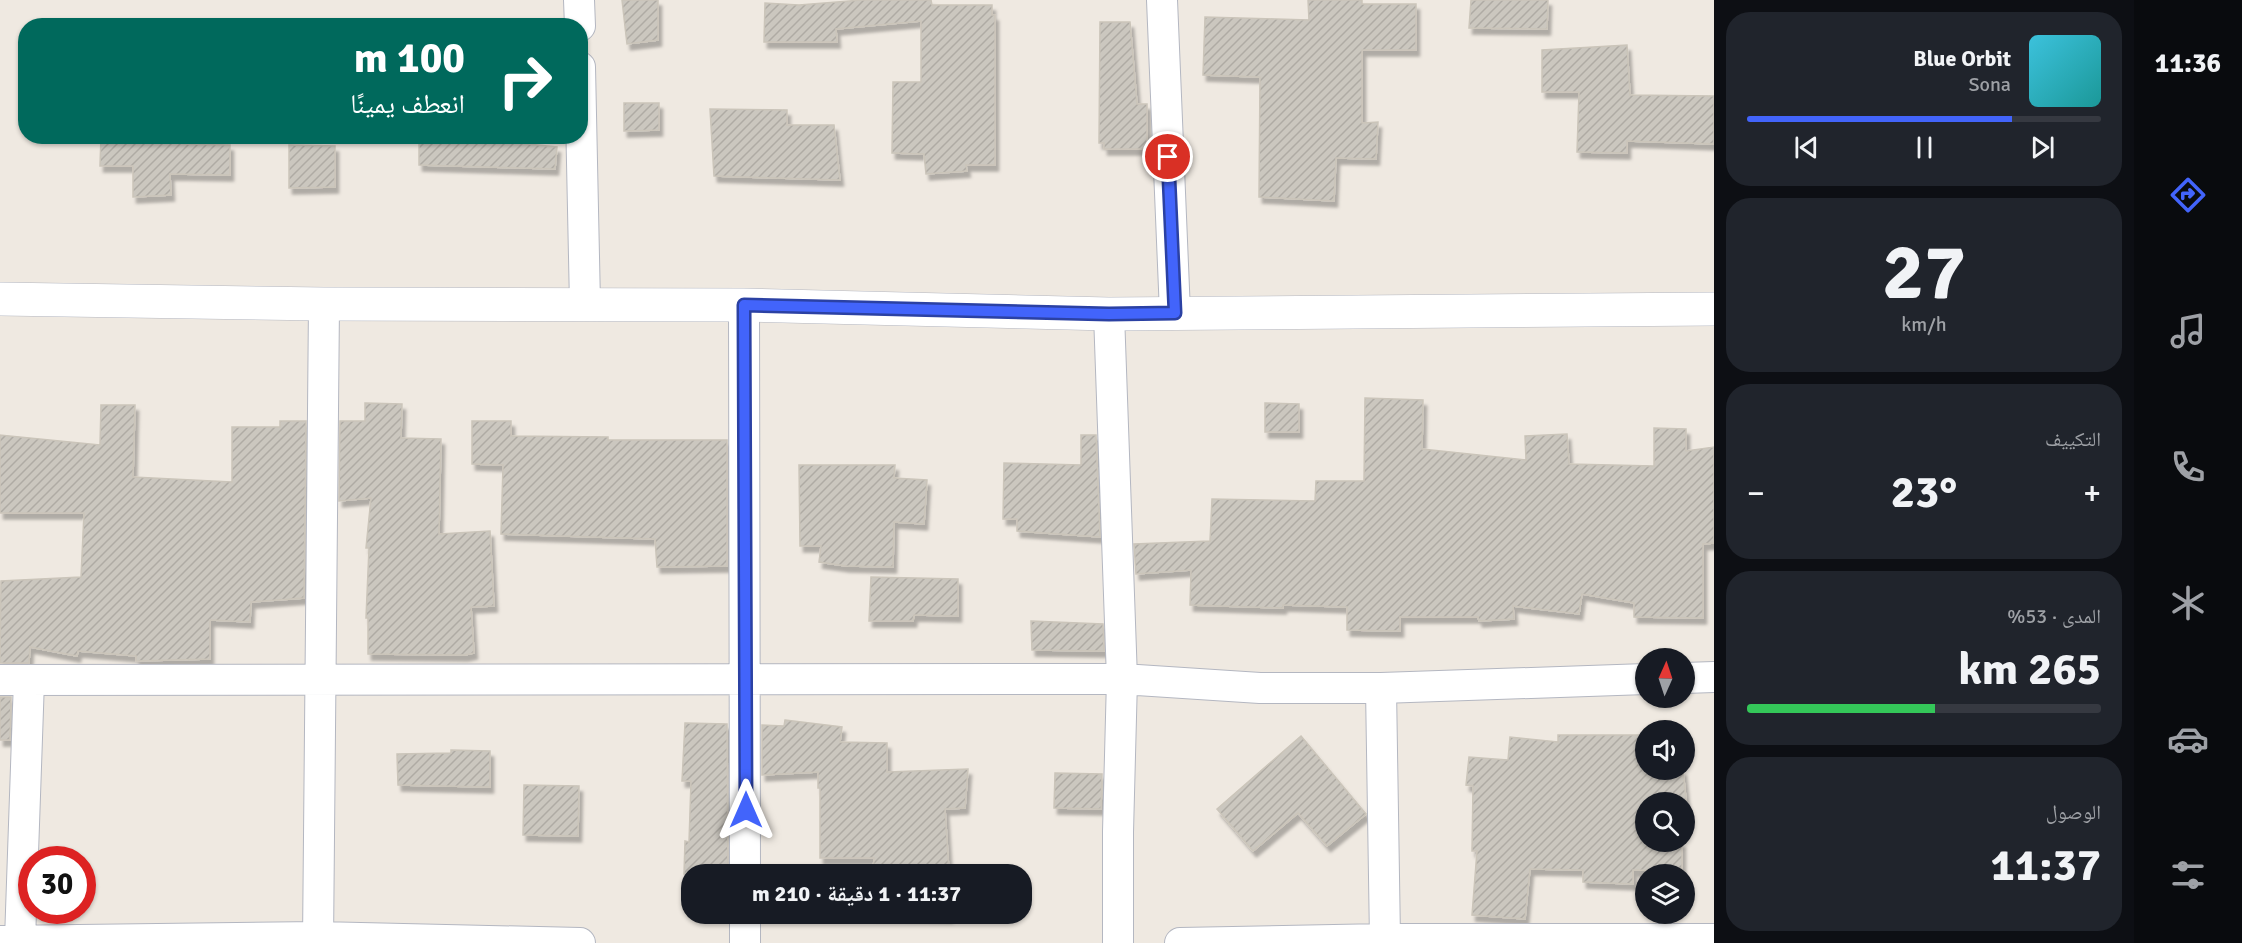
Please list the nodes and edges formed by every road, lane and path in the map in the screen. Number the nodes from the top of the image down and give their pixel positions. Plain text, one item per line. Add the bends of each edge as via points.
1 (579, 0) edge
2 (1162, 0) edge
3 (580, 18) edge
4 (582, 144) edge
5 (0, 300) edge
6 (324, 304) junction
7 (585, 304) junction
8 (744, 305) junction
9 (1714, 309) edge
10 (1175, 313) junction
11 (1109, 314) junction
12 (1714, 677) edge
13 (1695, 678) edge
14 (1122, 679) junction
15 (1635, 679) edge
16 (14, 680) edge
17 (320, 680) junction
18 (746, 680) junction
19 (1381, 688) junction
20 (745, 864) edge
21 (745, 924) edge
22 (1385, 939) junction
23 (1714, 939) edge
24 (318, 940) edge
25 (10, 941) edge
26 (580, 943) edge
27 (745, 943) edge
28 (1118, 943) edge
29 (1179, 943) edge

1 - 3 street
2 - 10 street
4 - 7 street
5 - 6 street
6 - 7 street
6 - 17 street
7 - 8 street
8 - 11 street
8 - 18 street
9 - 10 street
10 - 11 street
11 - 14 street
12 - 13 street
14 - 18 street
14 - 19 street via 1260,688
14 - 28 street
15 - 19 street
16 - 17 street
16 - 25 street
17 - 18 street
17 - 24 street
18 - 20 street
19 - 22 street
21 - 27 street
22 - 23 street
22 - 29 street
24 - 25 street
24 - 26 street

